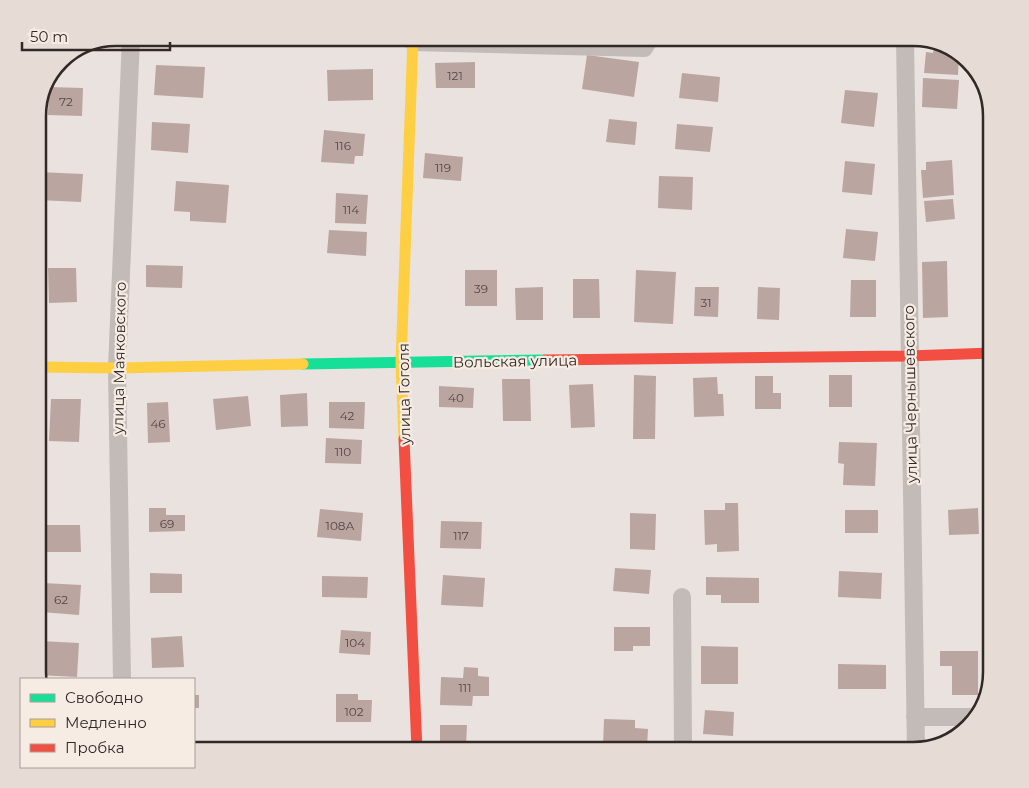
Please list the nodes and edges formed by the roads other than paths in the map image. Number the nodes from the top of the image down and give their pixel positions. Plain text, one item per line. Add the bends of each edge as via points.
1 (131, 46) edge
2 (413, 46) edge
3 (586, 46) edge
4 (645, 46) edge
5 (905, 46) edge
6 (983, 353) edge
7 (909, 356) junction
8 (401, 362) junction
9 (46, 367) edge
10 (117, 368) junction
11 (682, 598) dead end
12 (122, 678) edge
13 (915, 717) junction
14 (966, 717) edge
15 (417, 742) edge
16 (683, 742) edge
17 (916, 742) edge

1 - 10 street, улица Маяковского
2 - 8 street, улица Гоголя
3 - 4 street
5 - 7 street, улица Чернышевского
6 - 7 street, Вольская улица
7 - 8 street, Вольская улица
7 - 13 street, улица Чернышевского
8 - 10 street, Вольская улица
8 - 15 street, улица Гоголя
9 - 10 street, Вольская улица
10 - 12 street, улица Маяковского
11 - 16 street
13 - 14 street
13 - 17 street, улица Чернышевского

